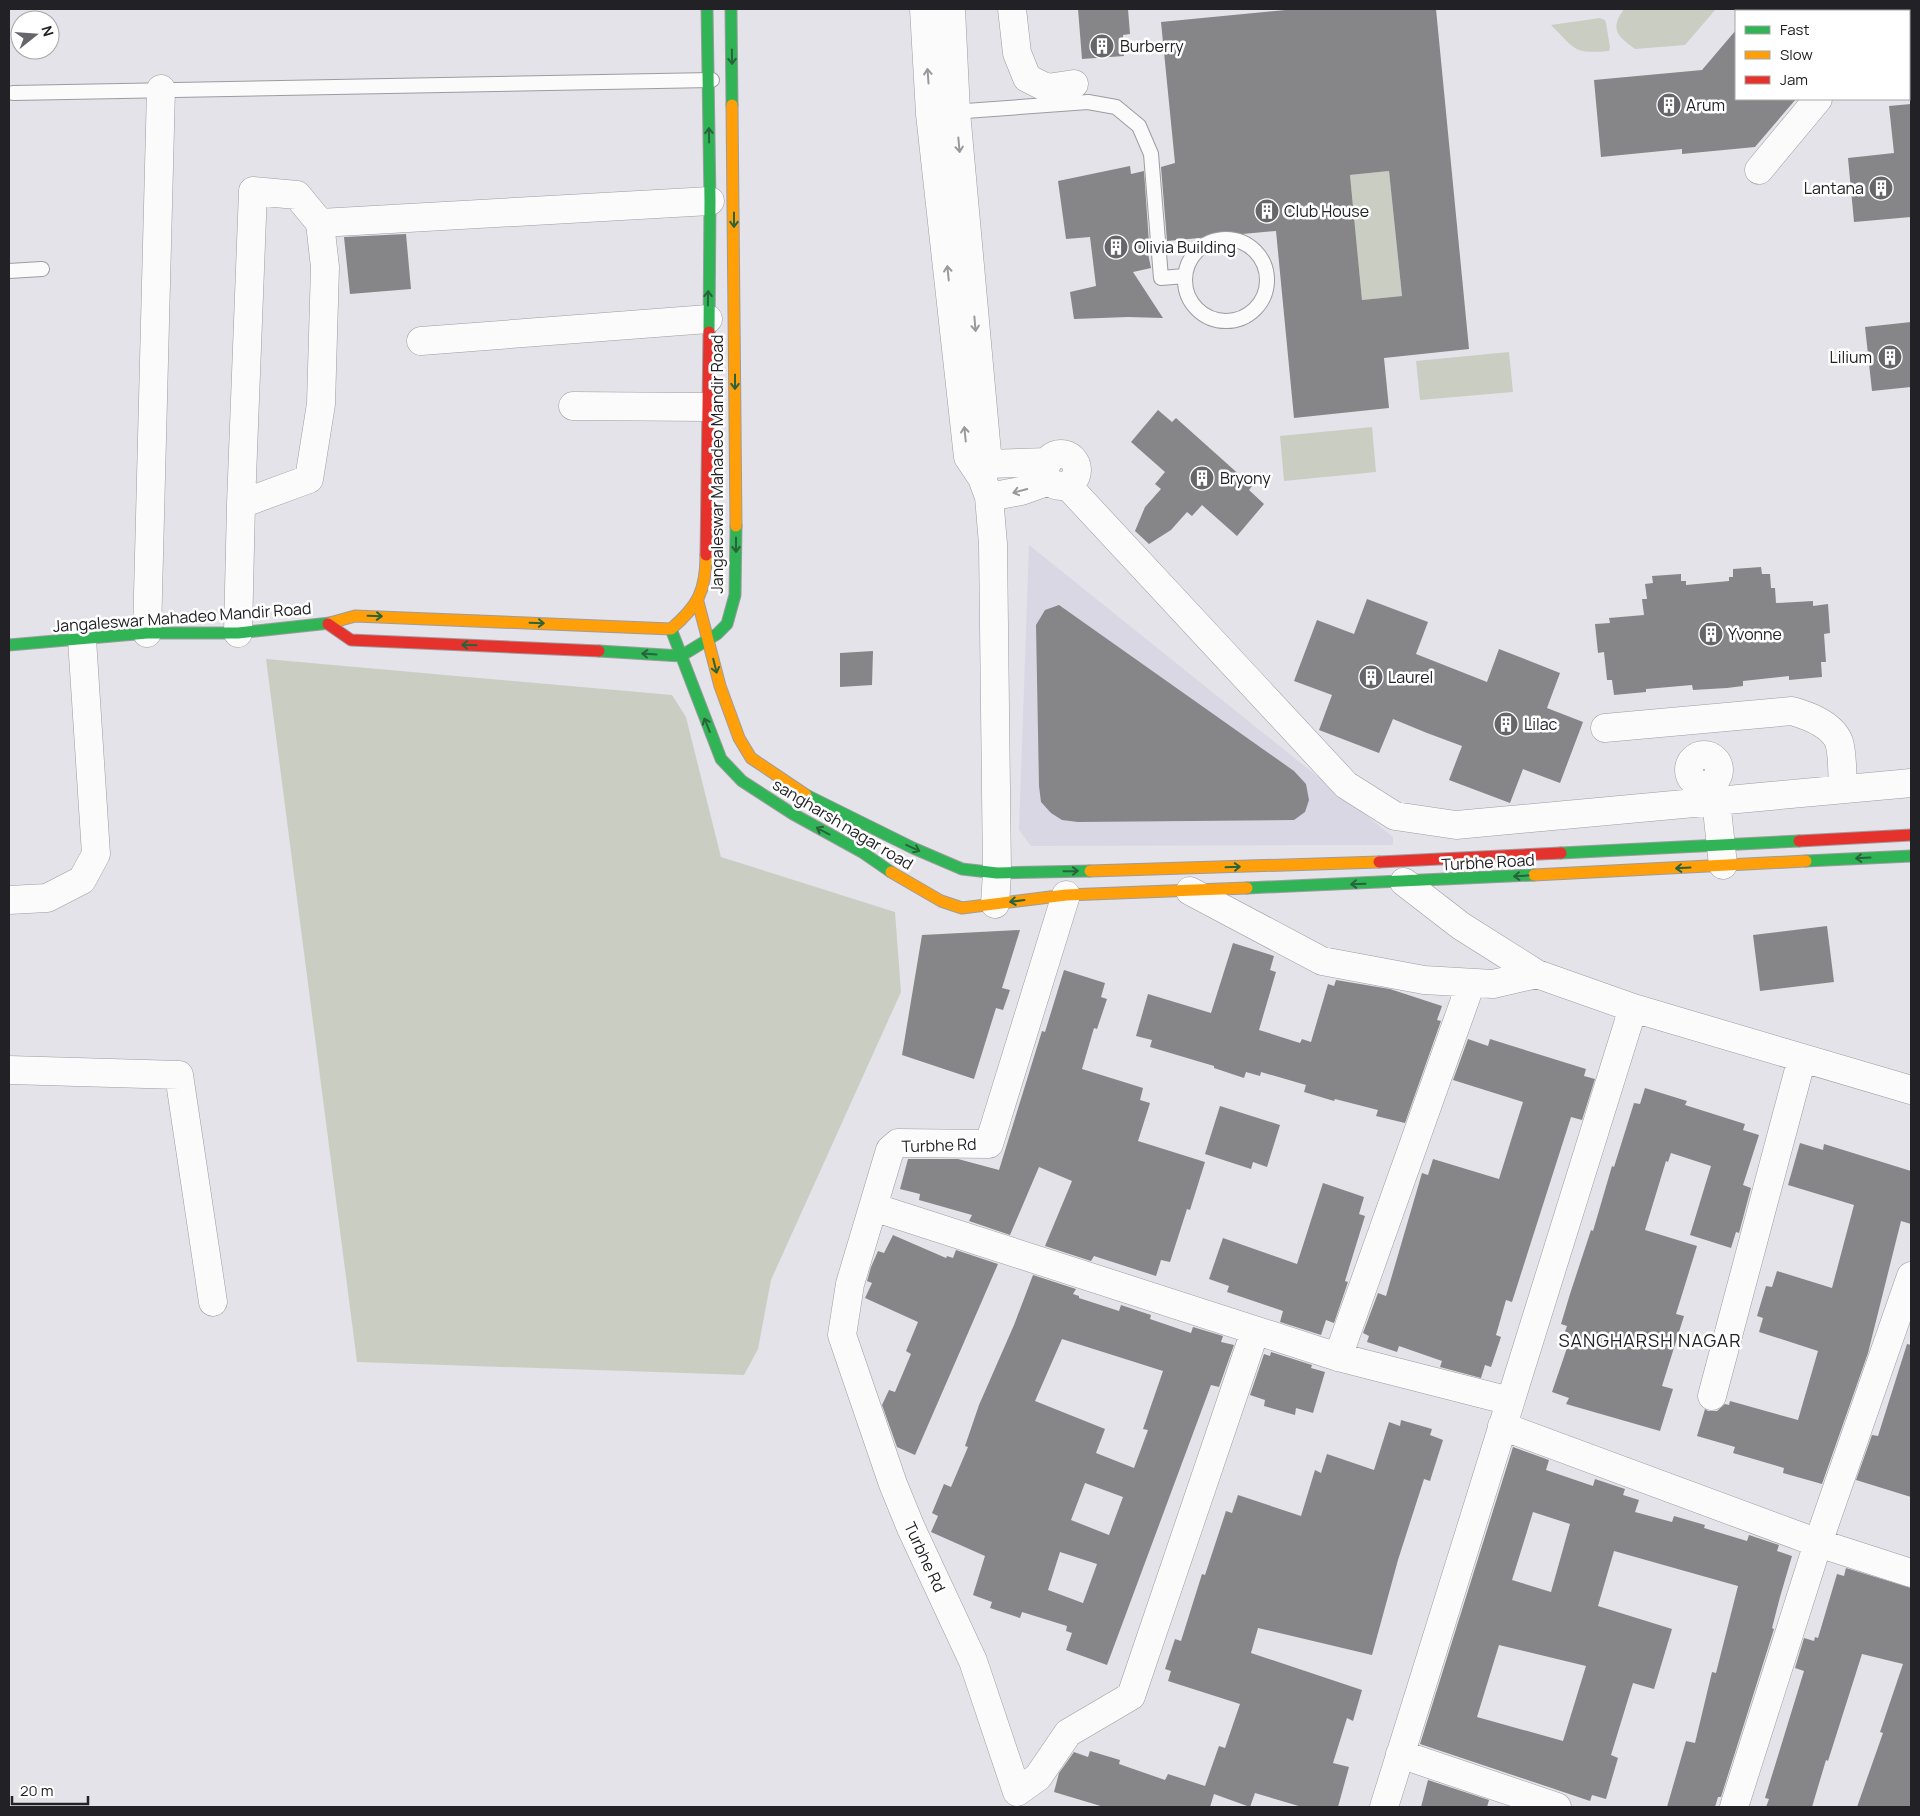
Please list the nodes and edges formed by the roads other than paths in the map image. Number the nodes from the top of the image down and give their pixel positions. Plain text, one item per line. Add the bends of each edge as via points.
1 (707, 9) edge
2 (731, 9) edge
3 (924, 9) edge
4 (951, 9) edge
5 (1012, 9) edge
6 (708, 80) junction
7 (732, 80) junction
8 (1074, 84) dead end
9 (161, 89) junction
10 (13, 93) dead end
11 (1817, 100) edge
12 (943, 113) junction
13 (1759, 170) dead end
14 (710, 201) junction
15 (320, 223) junction
16 (42, 269) dead end
17 (9, 271) edge
18 (1185, 276) junction
19 (708, 319) junction
20 (422, 341) dead end
21 (573, 406) dead end
22 (707, 407) junction
23 (986, 480) junction
24 (241, 504) junction
25 (698, 602) junction
26 (328, 624) junction
27 (671, 629) junction
28 (147, 632) junction
29 (238, 633) junction
30 (82, 639) junction
31 (709, 640) junction
32 (9, 645) edge
33 (681, 656) junction
34 (1605, 728) dead end
35 (1911, 783) edge
36 (1843, 789) junction
37 (1708, 792) junction
38 (1911, 835) edge
39 (1713, 855) junction
40 (1911, 856) edge
41 (997, 873) junction
42 (1404, 882) junction
43 (1190, 891) junction
44 (1066, 895) junction
45 (9, 900) edge
46 (995, 904) junction
47 (1537, 974) junction
48 (1471, 983) junction
49 (1633, 1008) junction
50 (1802, 1058) junction
51 (9, 1070) edge
52 (1911, 1090) edge
53 (872, 1207) junction
54 (1911, 1276) edge
55 (213, 1302) dead end
56 (1255, 1331) junction
57 (1338, 1357) junction
58 (1712, 1396) dead end
59 (1510, 1400) junction
60 (1502, 1426) junction
61 (1818, 1544) junction
62 (1911, 1573) edge
63 (1400, 1754) junction
64 (1384, 1807) edge
65 (1557, 1807) edge
66 (1734, 1807) edge

1 - 6 street, Jangaleswar Mahadeo Mandir Road
2 -> 7 street, Jangaleswar Mahadeo Mandir Road
12 -> 3 street
4 - 12 street
5 - 8 street via 1017,53 1027,78 1047,88
6 - 7 lane
6 - 9 lane
14 -> 6 street, Jangaleswar Mahadeo Mandir Road
7 -> 31 street, Jangaleswar Mahadeo Mandir Road via 735,595 727,624
9 - 10 lane
9 - 28 street
11 - 13 street
12 - 18 lane via 1088,102 1116,107 1139,126 1151,154 1160,278
12 - 23 street via 972,404
14 - 15 street
19 -> 14 street, Jangaleswar Mahadeo Mandir Road
15 - 24 street via 325,267 321,404 309,479
15 - 24 street via 297,195 254,191
16 - 17 lane
18 - 18 lane via 1188,263 1206,243 1232,238 1250,246 1264,261 1267,288 1253,311 1242,318 1214,319 1192,303 1186,290
19 - 20 street
19 - 22 street, Jangaleswar Mahadeo Mandir Road
21 - 22 street
22 - 25 street, Jangaleswar Mahadeo Mandir Road via 705,581
23 - 37 street via 1021,491 1055,476 1346,785 1395,816 1456,825
23 - 41 street via 993,544
24 - 29 street
25 - 27 street, Jangaleswar Mahadeo Mandir Road
25 - 31 street
26 -> 27 street, Jangaleswar Mahadeo Mandir Road via 354,616
26 - 29 street, Jangaleswar Mahadeo Mandir Road
33 -> 26 street, Jangaleswar Mahadeo Mandir Road via 351,640
27 - 33 street, sangharsh nagar road
28 - 29 street, Jangaleswar Mahadeo Mandir Road
28 - 30 street, Jangaleswar Mahadeo Mandir Road
30 - 32 street, Jangaleswar Mahadeo Mandir Road
30 - 45 street via 96,854 82,880 47,898
31 - 33 street, Jangaleswar Mahadeo Mandir Road
31 -> 41 street via 726,703 739,738 751,758 804,794 913,848 962,869
46 -> 33 street, sangharsh nagar road via 962,908 942,901 742,781 721,759
34 - 36 street via 1792,711 1812,716 1828,727 1839,742
35 - 36 street
36 - 37 street
37 - 39 street
38 - 39 street
40 -> 39 street, Turbhe Road
41 -> 39 street
39 -> 42 street, Turbhe Road
41 - 46 street
42 -> 43 street, Turbhe Road
42 - 47 street via 1461,926
43 - 44 street, Turbhe Road
43 - 48 street via 1322,961 1424,980
44 -> 46 street, sangharsh nagar road
44 - 53 street, Turbhe Rd via 989,1144 898,1143 890,1150
47 - 48 street via 1493,984
47 - 49 street
48 - 57 street
49 - 50 street
49 - 59 street
50 - 52 street
50 - 58 street
51 - 55 street via 179,1075
53 - 56 street
53 - 56 street, Turbhe Rd via 850,1284 842,1335 893,1484 973,1661 1017,1792 1038,1777 1068,1733 1131,1696
54 - 61 street
56 - 57 street
57 - 59 street
59 - 60 street
60 - 61 street
60 - 63 street
61 - 62 street
61 - 66 street
63 - 64 street
63 - 65 street

